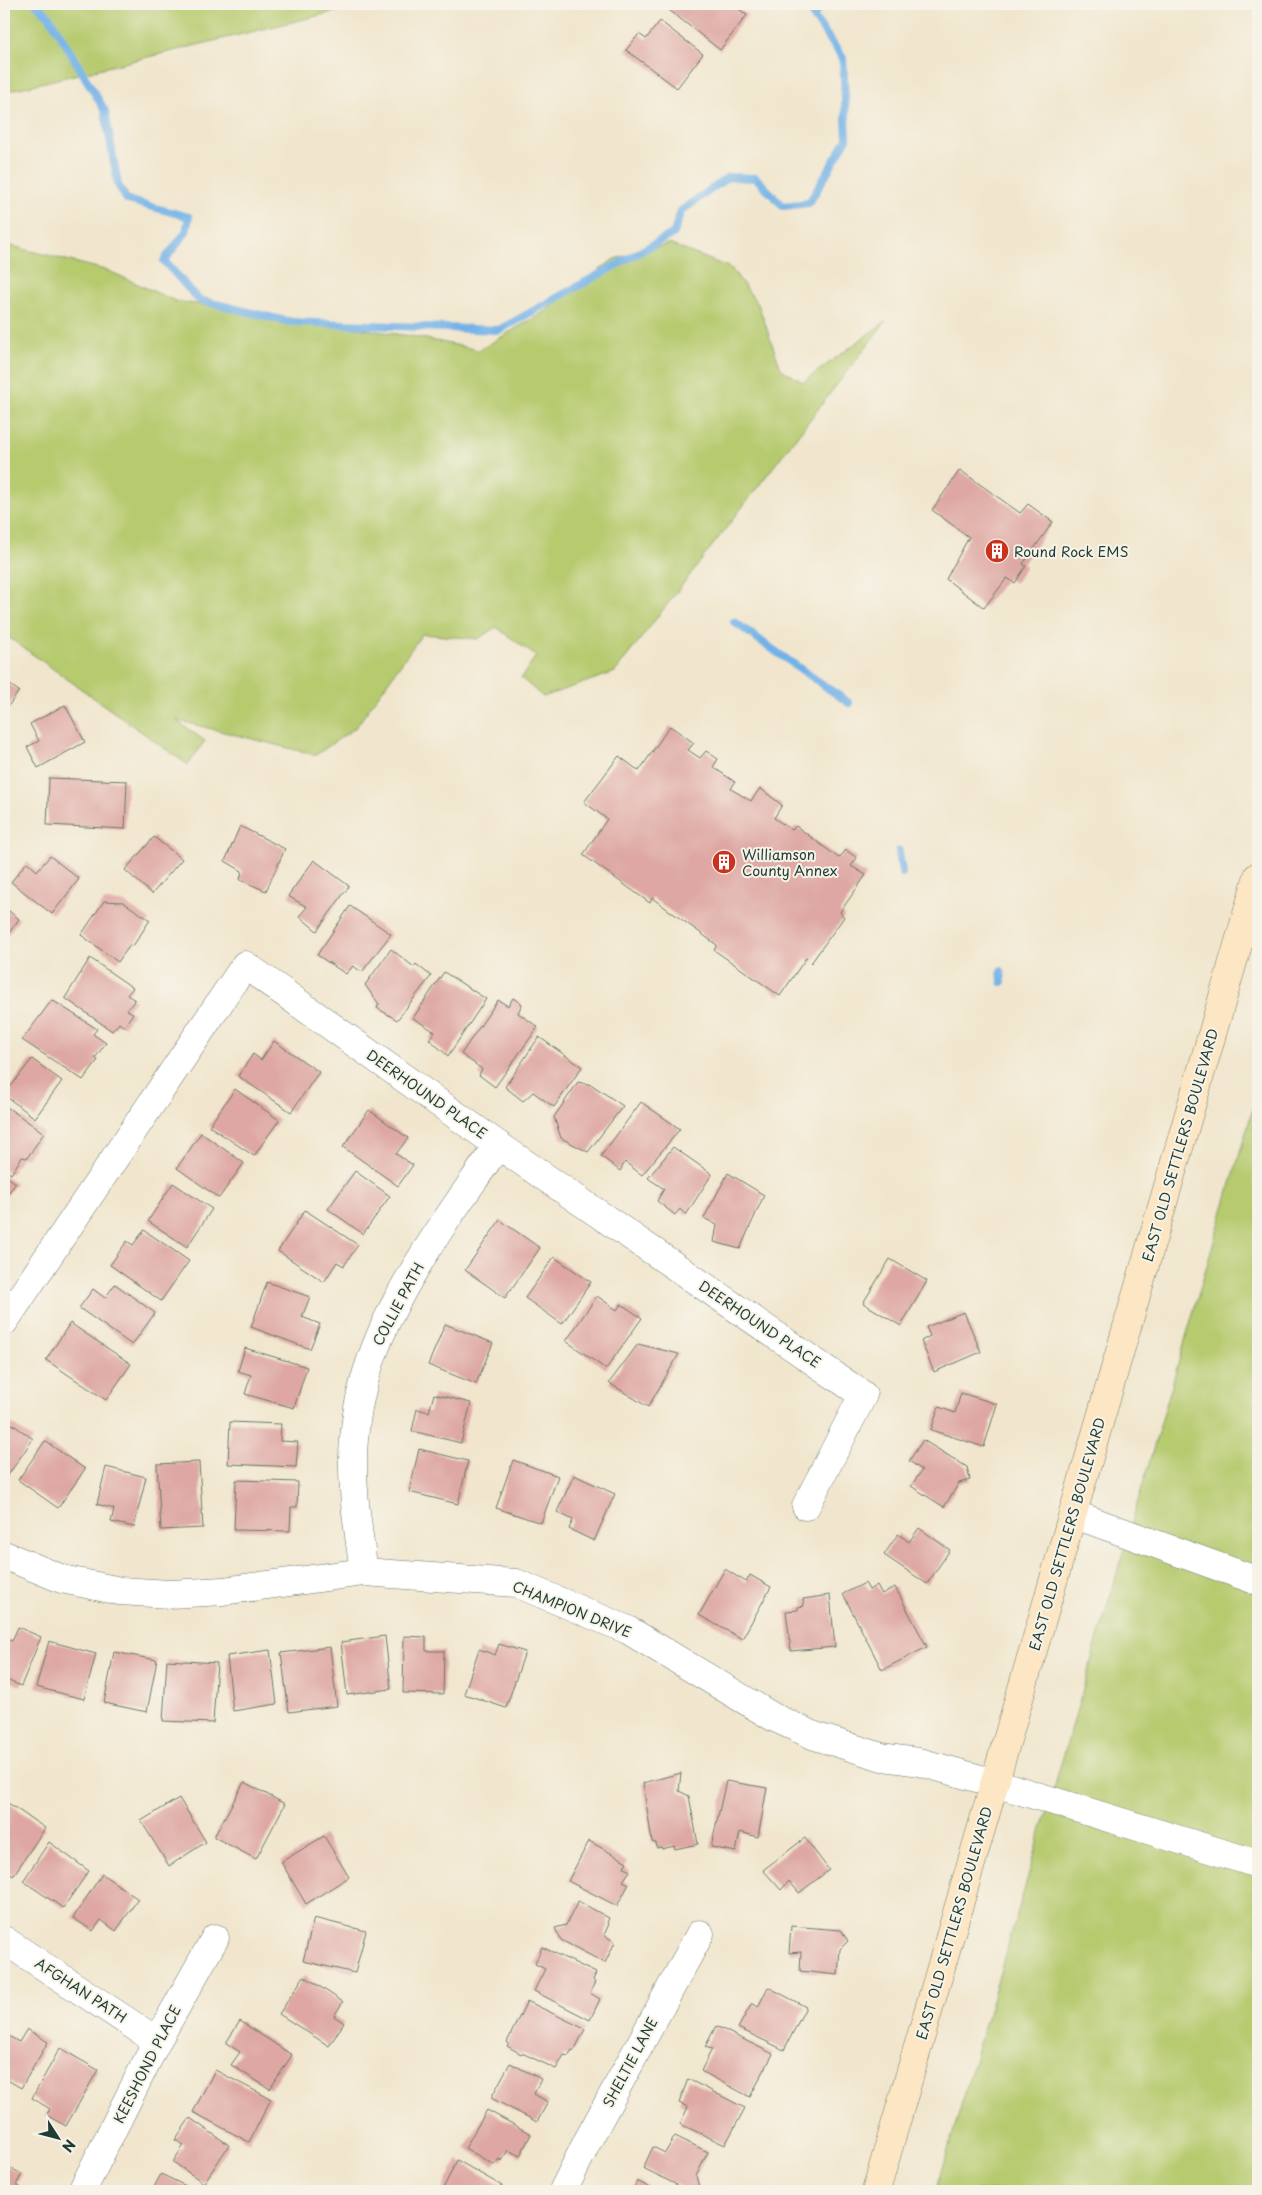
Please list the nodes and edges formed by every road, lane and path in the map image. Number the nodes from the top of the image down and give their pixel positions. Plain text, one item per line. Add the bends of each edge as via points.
1 (1258, 876) edge
2 (498, 1145) junction
3 (4, 1322) edge
4 (806, 1506) dead end
5 (1073, 1514) junction
6 (4, 1555) edge
7 (364, 1572) junction
8 (1258, 1581) edge
9 (995, 1783) junction
10 (1258, 1864) edge
11 (700, 1934) dead end
12 (216, 1938) dead end
13 (4, 1940) edge
14 (157, 2041) junction
15 (82, 2191) edge
16 (564, 2191) edge
17 (876, 2191) edge

1 - 5 main road, EAST OLD SETTLERS BOULEVARD
2 - 3 street, DEERHOUND PLACE via 245,965
2 - 4 street, DEERHOUND PLACE via 862,1395
2 - 7 street, COLLIE PATH via 424,1255 396,1302 375,1347 360,1398 354,1439 353,1486
5 - 8 street
5 - 9 main road, EAST OLD SETTLERS BOULEVARD
6 - 7 street, CHAMPION DRIVE via 62,1579 120,1591 170,1594 223,1591
7 - 9 street, CHAMPION DRIVE via 516,1582 628,1630 756,1707 815,1736 882,1757 919,1762
9 - 10 street, CHAMPION DRIVE
9 - 17 main road, EAST OLD SETTLERS BOULEVARD
11 - 16 street, SHELTIE LANE
12 - 14 street, KEESHOND PLACE
13 - 14 street, AFGHAN PATH
14 - 15 street, KEESHOND PLACE

